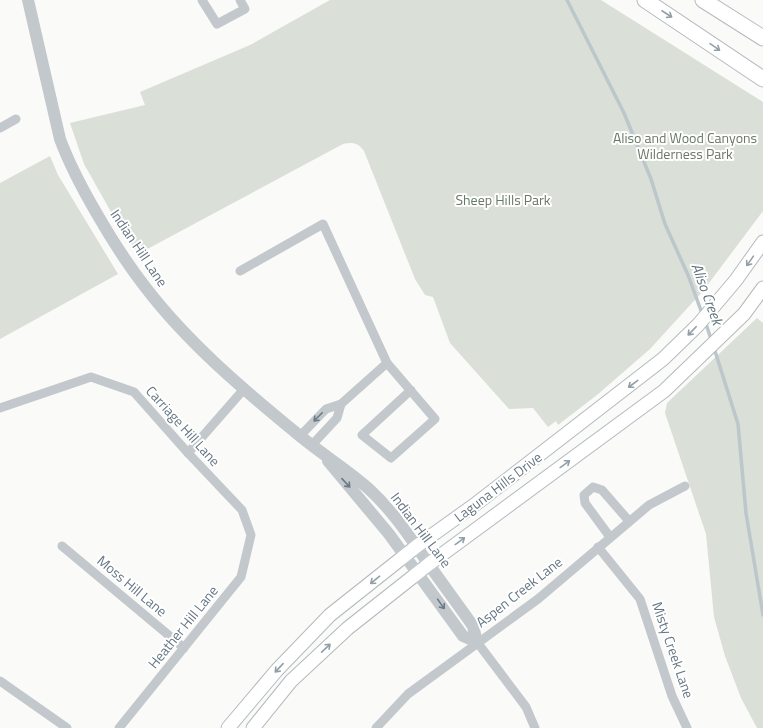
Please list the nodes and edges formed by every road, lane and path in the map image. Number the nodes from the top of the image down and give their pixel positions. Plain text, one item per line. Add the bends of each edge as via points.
1 (28, 0) edge
2 (202, 0) edge
3 (240, 0) edge
4 (645, 0) edge
5 (703, 0) edge
6 (763, 38) edge
7 (763, 79) edge
8 (16, 119) dead end
9 (0, 128) edge
10 (763, 242) edge
11 (240, 271) dead end
12 (763, 288) edge
13 (387, 362) junction
14 (244, 389) junction
15 (411, 390) junction
16 (341, 404) junction
17 (0, 408) edge
18 (300, 436) junction
19 (311, 446) junction
20 (188, 453) junction
21 (321, 453) junction
22 (685, 486) dead end
23 (629, 521) junction
24 (251, 535) joint
25 (610, 537) junction
26 (62, 546) dead end
27 (417, 546) junction
28 (598, 547) junction
29 (405, 556) junction
30 (429, 564) junction
31 (418, 573) junction
32 (478, 642) junction
33 (184, 648) junction
34 (0, 681) edge
35 (67, 728) edge
36 (119, 728) edge
37 (228, 728) edge
38 (253, 728) edge
39 (376, 728) edge
40 (535, 728) edge
41 (687, 728) edge

1 - 14 street, Indian Hill Lane via 60,139 73,173 111,237 146,288 182,329
2 - 3 street via 217,24 245,9
4 -> 7 main road
5 - 6 main road
8 - 9 street
10 -> 27 main road, Laguna Hills Drive via 736,280 698,325 663,359 477,503
11 - 13 street via 323,224
30 -> 12 main road, Laguna Hills Drive via 664,391 744,314
13 - 15 street
13 - 16 street
14 - 18 street, Indian Hill Lane
14 - 20 street
15 - 15 street via 362,435 391,458 434,419
16 -> 18 street via 326,409
16 - 19 street via 336,418
17 - 20 street, Carriage Hill Lane via 91,376 134,392
18 - 19 street, Indian Hill Lane
19 - 21 street, Indian Hill Lane
20 - 24 street, Carriage Hill Lane via 242,510
21 - 27 street, Indian Hill Lane via 369,489 398,520
21 -> 29 street, Indian Hill Lane
22 - 23 street, Aspen Creek Lane via 650,505
23 - 25 street, Aspen Creek Lane
23 - 25 street via 602,490 593,487 584,495 585,503
24 - 33 street, Heather Hill Lane via 241,577
25 - 28 street, Aspen Creek Lane
26 - 33 street, Moss Hill Lane
27 - 29 main road, Laguna Hills Drive
27 - 30 street, Indian Hill Lane
28 - 32 street, Aspen Creek Lane via 538,599
28 - 41 street, Misty Creek Lane via 640,599 672,696
29 - 31 street, Indian Hill Lane
29 -> 37 main road, Laguna Hills Drive via 330,615 277,670
30 - 31 main road, Laguna Hills Drive
30 - 32 street, Indian Hill Lane via 473,626
31 -> 32 street, Indian Hill Lane via 463,636
38 -> 31 main road, Laguna Hills Drive via 291,681 348,628
32 - 39 street, Aspen Creek Lane via 408,694
32 - 40 street, Indian Hill Lane via 526,707
33 - 36 street, Heather Hill Lane
34 - 35 street

